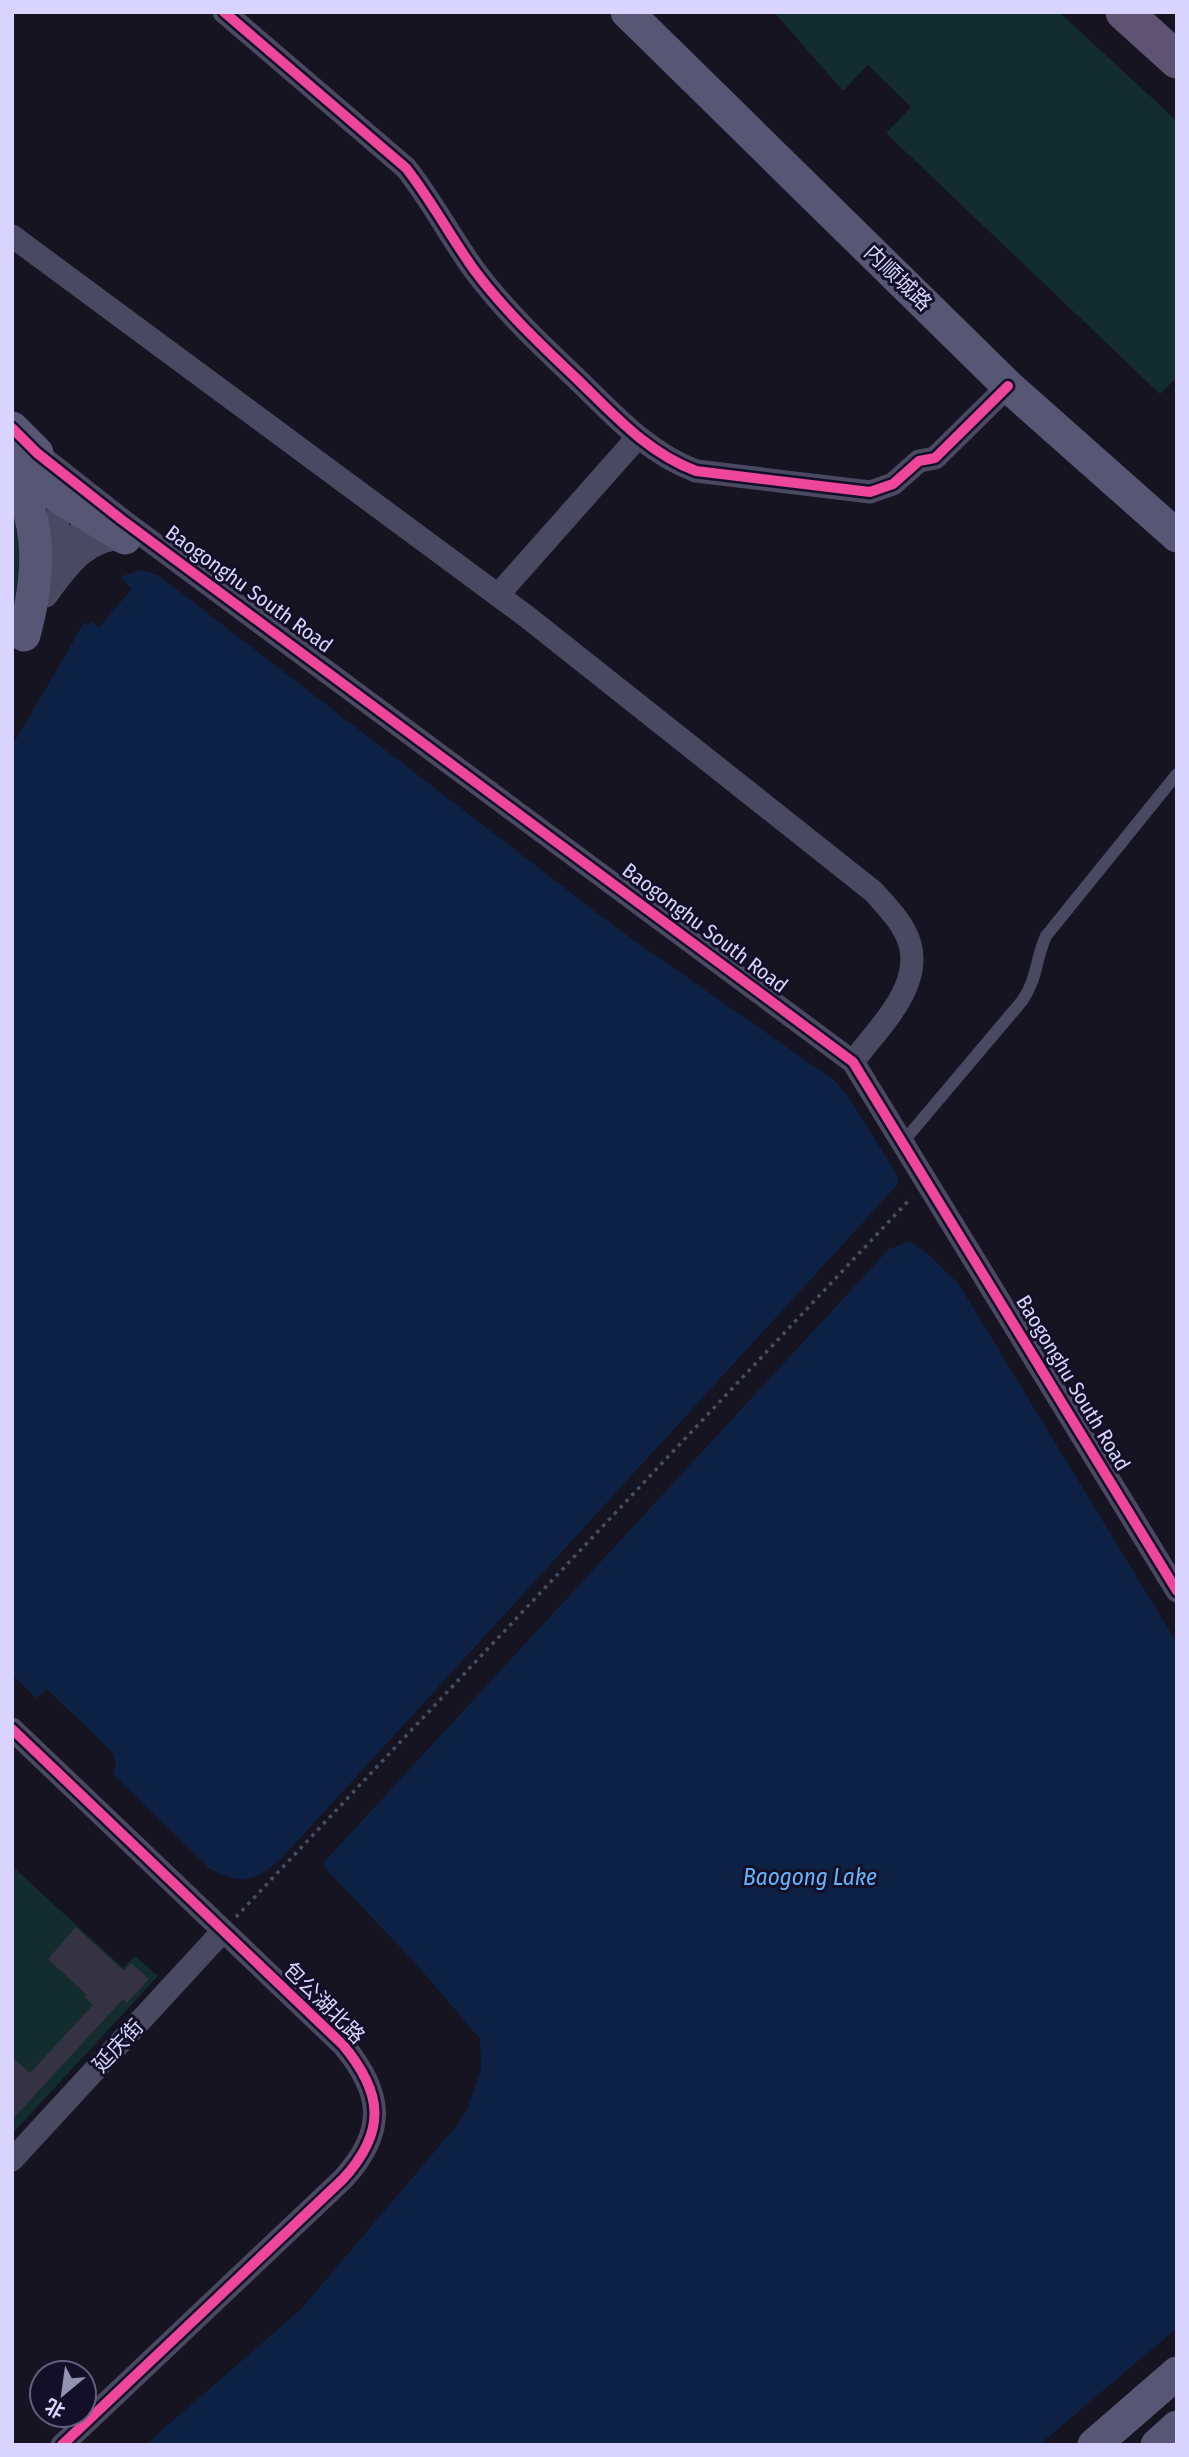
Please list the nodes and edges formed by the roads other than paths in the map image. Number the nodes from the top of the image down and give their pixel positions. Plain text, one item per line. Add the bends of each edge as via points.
1 (224, 12) edge
2 (627, 12) edge
3 (1124, 12) edge
4 (1155, 12) edge
5 (1177, 32) edge
6 (1177, 60) edge
7 (12, 236) edge
8 (1008, 386) junction
9 (12, 428) edge
10 (638, 438) junction
11 (24, 460) edge
12 (12, 475) edge
13 (59, 498) junction
14 (114, 526) junction
15 (1177, 536) edge
16 (498, 595) junction
17 (31, 614) edge
18 (1177, 774) edge
19 (853, 1062) junction
20 (904, 1142) junction
21 (1177, 1591) edge
22 (12, 1729) edge
23 (223, 1931) junction
24 (12, 2160) edge
25 (1177, 2373) edge
26 (62, 2445) edge
27 (1094, 2445) edge

1 - 10 street via 406,168 491,289 532,336
2 - 8 street, 内顺城路
3 - 6 main road
4 - 5 main road
7 - 16 street
8 - 10 street via 935,458 919,461 893,484 870,492 696,471 669,461
8 - 15 street, 内顺城路
9 - 11 street
10 - 16 street
11 - 13 street
11 - 14 street
12 - 17 street via 27,502 34,532 37,564
13 - 14 street
13 - 17 street
14 - 17 street via 91,545
14 - 17 street via 73,538
14 - 19 street, Baogonghu South Road via 166,551
16 - 19 street via 874,892 904,930 912,952 907,988
18 - 20 lane via 1046,936 1034,984 1022,1001
19 - 20 street, Baogonghu South Road
20 - 21 street, Baogonghu South Road
22 - 23 street, 包公湖北路
23 - 24 street, 延庆街
23 - 26 street, 包公湖北路 via 361,2067 375,2104 373,2130 364,2153 344,2179
25 - 27 street

